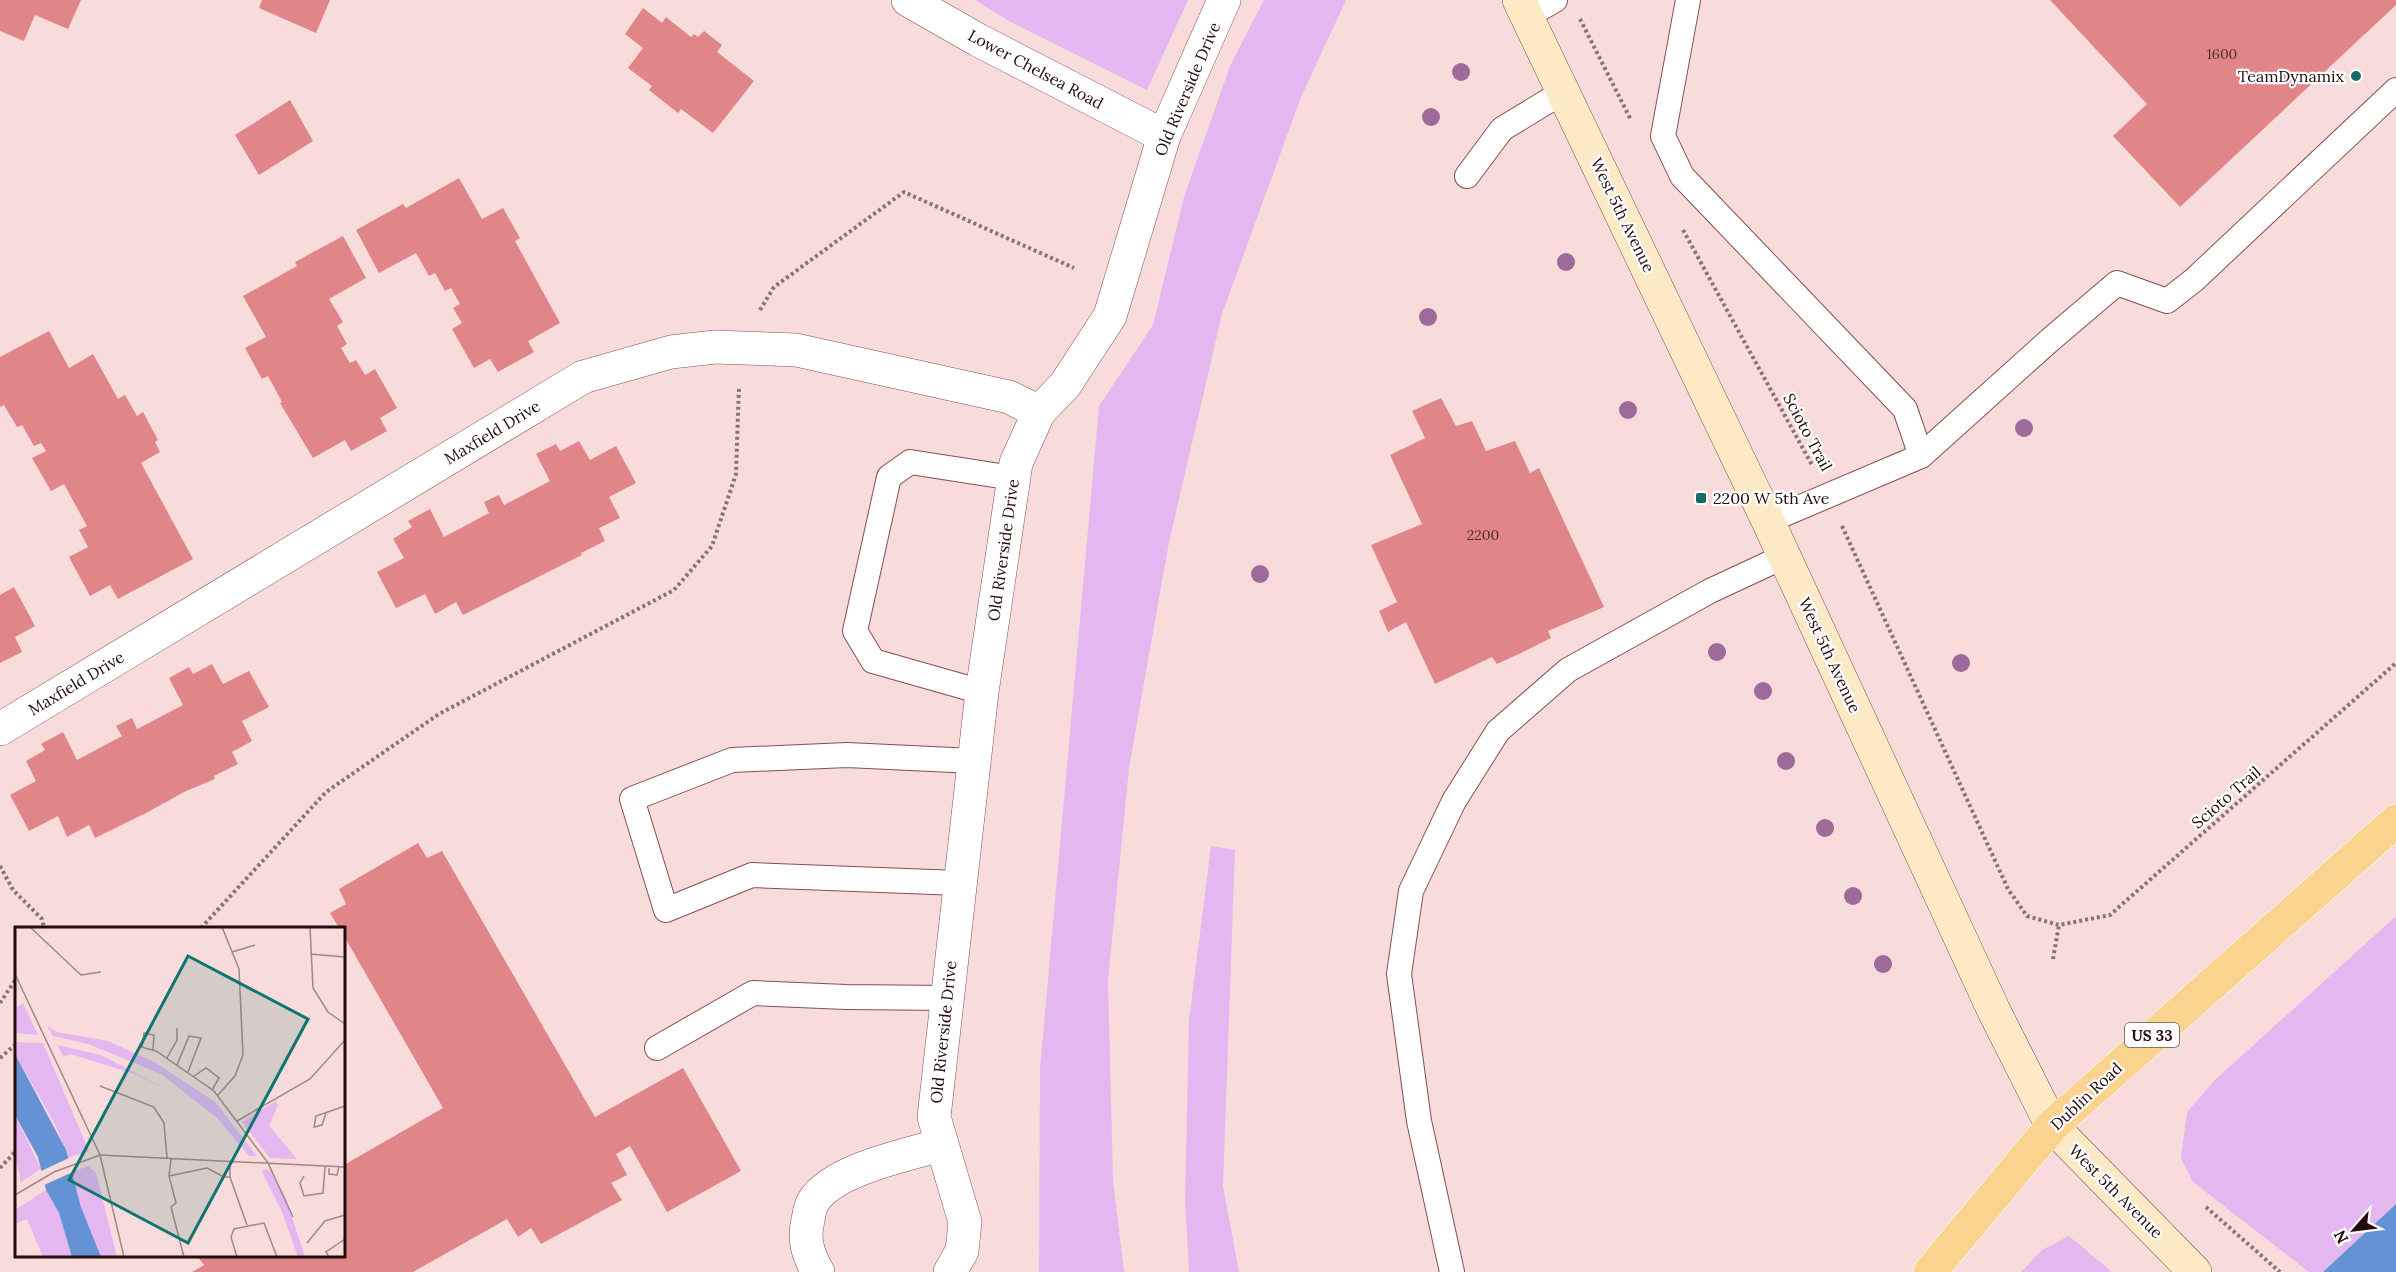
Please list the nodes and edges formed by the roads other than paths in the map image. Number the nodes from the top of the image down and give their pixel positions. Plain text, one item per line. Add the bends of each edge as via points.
1 (908, 0) edge
2 (1224, 0) edge
3 (1555, 0) edge
4 (1688, 0) edge
5 (1523, 8) edge
6 (2396, 90) edge
7 (1563, 92) junction
8 (1164, 136) junction
9 (1467, 176) dead end
10 (1039, 412) junction
11 (1921, 456) junction
12 (1014, 478) junction
13 (1768, 521) junction
14 (1785, 556) junction
15 (982, 692) junction
16 (0, 729) edge
17 (974, 761) junction
18 (2396, 821) edge
19 (959, 883) junction
20 (947, 998) junction
21 (657, 1047) dead end
22 (2052, 1126) junction
23 (941, 1145) junction
24 (818, 1272) edge
25 (950, 1272) edge
26 (1452, 1272) edge
27 (1930, 1272) edge
28 (2195, 1272) edge

1 - 8 street, Lower Chelsea Road
2 - 8 street, Old Riverside Drive
3 - 5 lane
4 - 11 lane via 1663,136 1682,176 1905,409
5 - 7 main road, West 5th Avenue
6 - 11 lane via 2167,301 2117,283
7 - 9 lane via 1502,129
7 - 13 main road, West 5th Avenue
8 - 10 street, Old Riverside Drive via 1110,316 1065,385
10 - 12 street, Old Riverside Drive via 1016,463
10 - 16 street, Maxfield Drive via 1009,397 796,350 714,346 671,352 583,377
11 - 13 lane
12 - 15 street, Old Riverside Drive
12 - 15 lane via 910,462 889,477 855,631 873,661
13 - 14 main road, West 5th Avenue
14 - 22 main road, West 5th Avenue via 1994,1011
14 - 26 lane via 1710,591 1568,670 1498,731 1454,801 1411,891 1399,974 1419,1121
15 - 17 street, Old Riverside Drive
17 - 19 street, Old Riverside Drive
17 - 19 lane via 847,755 732,760 632,800 666,910 752,875
18 - 22 main road, Dublin Road / US 33
19 - 20 street, Old Riverside Drive
20 - 21 lane via 753,993
20 - 23 street, Old Riverside Drive via 934,1117
22 - 27 main road, Dublin Road / US 33
22 - 28 main road, West 5th Avenue
23 - 24 street via 872,1164 834,1182 813,1202 804,1235
23 - 25 street, Old Riverside Drive via 965,1222 962,1251

